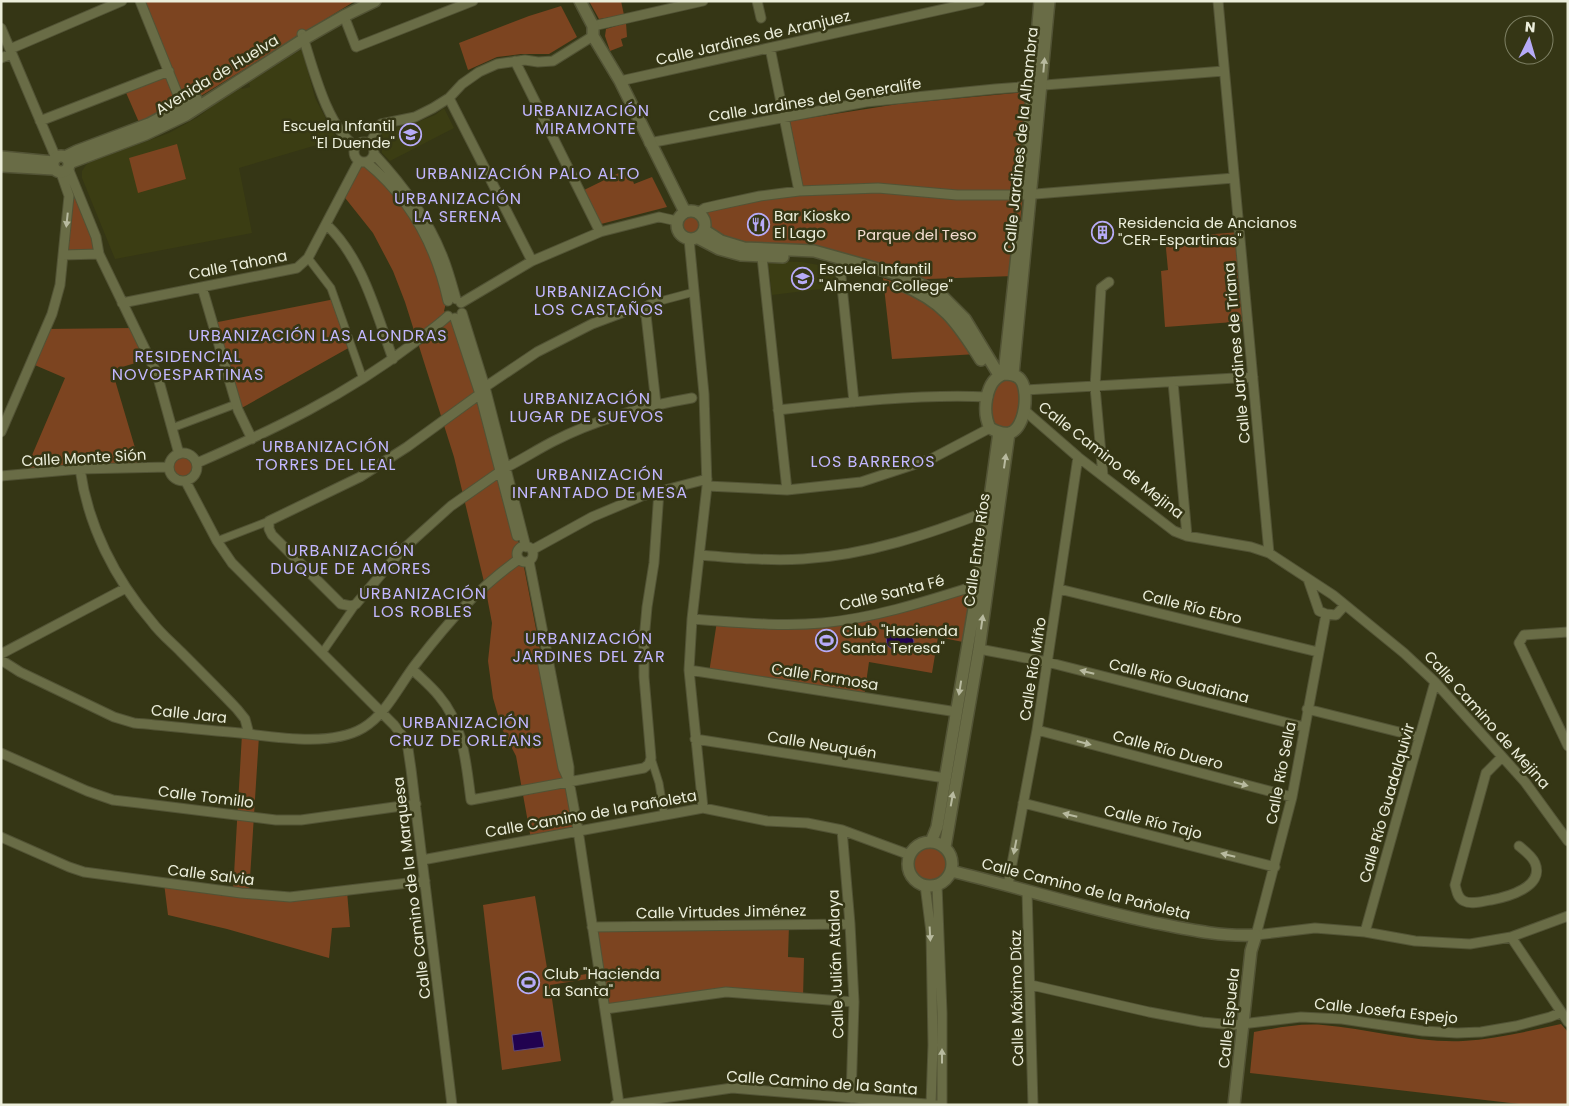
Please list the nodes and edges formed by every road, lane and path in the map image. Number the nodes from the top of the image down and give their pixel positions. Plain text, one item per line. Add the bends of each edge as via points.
1 (122, 1) edge
2 (140, 1) edge
3 (375, 1) edge
4 (474, 1) edge
5 (580, 1) edge
6 (704, 1) edge
7 (757, 1) edge
8 (980, 1) edge
9 (1040, 1) edge
10 (1049, 1) edge
11 (1218, 1) edge
12 (356, 4) edge
13 (452, 5) edge
14 (344, 16) junction
15 (761, 18) dead end
16 (1, 28) edge
17 (593, 31) junction
18 (303, 37) junction
19 (770, 48) junction
20 (11, 52) junction
21 (1, 58) edge
22 (515, 61) junction
23 (169, 71) junction
24 (1224, 71) junction
25 (620, 81) junction
26 (1037, 86) junction
27 (448, 98) junction
28 (185, 111) junction
29 (783, 116) junction
30 (40, 121) junction
31 (370, 143) junction
32 (650, 143) junction
33 (355, 146) junction
34 (374, 154) junction
35 (1, 158) edge
36 (363, 161) junction
37 (61, 164) junction
38 (1, 166) edge
39 (1234, 178) junction
40 (799, 191) junction
41 (1027, 195) junction
42 (686, 215) junction
43 (326, 224) junction
44 (600, 232) junction
45 (697, 236) junction
46 (99, 254) junction
47 (63, 255) junction
48 (762, 257) junction
49 (308, 258) junction
50 (532, 261) junction
51 (840, 267) junction
52 (1109, 282) dead end
53 (202, 287) junction
54 (694, 292) junction
55 (455, 301) junction
56 (122, 303) junction
57 (640, 310) junction
58 (455, 316) junction
59 (393, 359) junction
60 (1002, 376) junction
61 (1253, 377) junction
62 (363, 379) junction
63 (1173, 382) junction
64 (1096, 387) junction
65 (483, 390) junction
66 (1025, 390) junction
67 (988, 397) junction
68 (692, 398) dead end
69 (854, 402) junction
70 (236, 404) junction
71 (656, 404) junction
72 (778, 410) junction
73 (1024, 410) junction
74 (172, 428) junction
75 (999, 431) junction
76 (1, 432) edge
77 (252, 439) junction
78 (179, 454) junction
79 (1078, 457) junction
80 (197, 463) junction
81 (169, 467) junction
82 (80, 469) junction
83 (504, 469) junction
84 (1, 476) edge
85 (1103, 476) junction
86 (186, 482) junction
87 (707, 482) junction
88 (787, 490) junction
89 (659, 491) junction
90 (988, 511) junction
91 (269, 521) junction
92 (1186, 536) junction
93 (217, 541) junction
94 (526, 548) junction
95 (1268, 553) junction
96 (700, 555) junction
97 (524, 561) junction
98 (1308, 579) junction
99 (978, 585) junction
100 (126, 588) junction
101 (1059, 589) junction
102 (356, 604) junction
103 (1345, 605) junction
104 (1326, 614) junction
105 (692, 619) junction
106 (1568, 632) edge
107 (979, 649) junction
108 (1318, 652) junction
109 (322, 653) junction
110 (1, 654) edge
111 (1, 660) edge
112 (1048, 662) junction
113 (412, 669) junction
114 (689, 670) junction
115 (1435, 682) junction
116 (1307, 709) junction
117 (956, 712) junction
118 (381, 713) junction
119 (1304, 727) junction
120 (1037, 730) junction
121 (249, 734) junction
122 (1419, 737) junction
123 (695, 739) junction
124 (1568, 746) edge
125 (1, 753) edge
126 (1502, 757) junction
127 (651, 758) junction
128 (945, 778) junction
129 (570, 781) junction
130 (1292, 797) junction
131 (1024, 803) junction
132 (416, 804) junction
133 (703, 808) junction
134 (664, 814) junction
135 (578, 830) junction
136 (842, 830) junction
137 (1, 837) edge
138 (1568, 841) edge
139 (931, 842) junction
140 (1519, 846) dead end
141 (945, 848) junction
142 (910, 855) junction
143 (422, 860) junction
144 (1275, 867) junction
145 (951, 871) junction
146 (425, 881) junction
147 (925, 885) junction
148 (937, 885) junction
149 (1008, 885) junction
150 (1027, 891) junction
151 (1568, 916) edge
152 (850, 924) junction
153 (592, 927) junction
154 (1365, 932) junction
155 (1256, 935) junction
156 (1511, 937) junction
157 (1031, 984) junction
158 (854, 1002) junction
159 (605, 1009) junction
160 (1560, 1013) junction
161 (1568, 1022) edge
162 (1243, 1024) junction
163 (851, 1098) junction
164 (617, 1104) edge
165 (937, 1104) edge
166 (452, 1105) edge
167 (1033, 1105) edge
168 (1234, 1105) edge

1 - 20 street
2 - 23 street
3 - 12 street, Avenida de Huelva
4 - 13 street
5 - 17 street
6 - 17 street
7 - 15 street
8 - 19 street, Calle Jardines de Aranjuez
9 - 26 street, Calle Jardines de la Alhambra
26 -> 10 street, Calle Jardines de la Alhambra
11 - 24 street, Calle Jardines de Triana
12 - 14 street, Avenida de Huelva
12 - 18 street, Avenida de Huelva
13 - 14 street via 356,47
14 - 18 street, Avenida de Huelva
16 - 20 street
17 - 22 street via 552,61
17 - 25 street
18 - 28 street, Avenida de Huelva
18 - 33 street via 320,90 334,120 346,139
19 - 25 street, Calle Jardines de Aranjuez
19 - 29 street
20 - 21 street
20 - 30 street
22 - 27 street via 479,72
22 - 44 street
23 - 28 street
23 - 30 street
24 - 26 street, Calle Jardines del Generalife
24 - 39 street, Calle Jardines de Triana
25 - 32 street
26 - 29 street, Calle Jardines del Generalife via 941,93
26 - 41 street, Calle Jardines de la Alhambra
27 - 31 street via 415,117 381,124
27 - 50 street
28 - 37 street, Avenida de Huelva via 146,134
29 - 32 street, Calle Jardines del Generalife
29 - 40 street
30 - 37 street
31 - 33 street via 362,141
31 - 34 street
32 - 42 street
33 - 36 street via 354,153
34 - 36 street
34 - 55 street via 407,192 426,221 444,258
35 - 37 street, Avenida de Huelva
36 - 43 street, Calle Tahona
36 - 55 street via 392,185 418,222
37 - 38 street, Avenida de Huelva
37 - 46 street via 96,237
37 -> 47 street via 69,196
39 - 41 street
39 - 61 street, Calle Jardines de Triana
40 - 41 street via 878,188 958,195
40 - 42 street via 760,196
41 - 60 street, Calle Jardines de la Alhambra via 1018,280
42 - 44 street via 659,217
42 - 45 street via 704,220
42 - 45 street via 677,227 679,233 683,237
43 - 49 street, Calle Tahona
43 - 59 street via 345,245 358,268
44 - 50 street
45 - 48 street via 719,249
45 - 54 street
45 - 60 street via 744,248 814,251 918,283 940,294 965,319
46 - 47 street
46 - 56 street
47 - 76 street via 60,285 52,314
48 - 51 street via 813,259
48 - 72 street
49 - 53 street, Calle Tahona via 297,268
49 - 62 street via 331,288
50 - 55 street
51 - 60 street via 893,281 936,302
51 - 69 street
52 - 64 street via 1101,288
53 - 56 street, Calle Tahona
53 - 70 street
54 - 57 street via 649,304
54 - 87 street via 704,394
55 - 58 street via 463,308
55 - 58 street via 444,308
56 - 74 street via 157,374
57 - 65 street via 632,309 592,324 537,352
57 - 71 street via 646,315
58 - 59 street
58 - 65 street
59 - 62 street
60 - 66 street via 1020,378
60 - 67 street via 989,387
61 - 63 street
61 - 95 street, Calle Jardines de Triana
62 - 77 street via 321,405
63 - 64 street
63 - 92 street
64 - 66 street
64 - 85 street
65 - 83 street
65 - 91 street via 408,447 360,476
66 - 73 street
67 - 69 street
67 - 75 street via 986,415
68 - 71 street
69 - 72 street
70 - 74 street
70 - 77 street
71 - 83 street via 555,440
72 - 88 street
73 - 75 street via 1016,430
73 - 79 street, Calle Camino de Mejina
74 - 78 street
75 - 88 street via 931,459 860,482
75 - 90 street, Calle Entre Ríos
107 -> 75 street, Calle Entre Ríos
77 - 80 street
78 - 80 street via 191,455
78 - 81 street via 171,460
79 - 85 street, Calle Camino de Mejina
79 - 101 street, Calle Río Miño
80 - 86 street via 197,473
81 - 82 street, Calle Monte Sión
81 - 86 street via 173,478
82 - 84 street, Calle Monte Sión
82 - 100 street via 90,513 110,562
83 - 94 street
83 - 102 street via 451,506 400,552
85 - 92 street, Calle Camino de Mejina via 1174,531
86 - 93 street, Calle Camino de la Marquesa
87 - 88 street
87 - 89 street
87 - 96 street
89 - 94 street via 592,516
89 - 127 street via 644,640
90 - 96 street via 892,544 840,554 757,560
90 - 99 street, Calle Entre Ríos
91 - 93 street
91 - 102 street via 272,535 341,604
92 - 95 street, Calle Camino de Mejina
93 - 109 street, Calle Camino de la Marquesa via 232,563
94 - 97 street via 533,556
94 - 97 street via 517,553
95 - 98 street, Calle Camino de Mejina
96 - 105 street
97 - 113 street via 476,594 446,624
97 - 129 street via 563,768
98 - 103 street, Calle Camino de Mejina
98 - 104 street via 1318,610
99 - 105 street, Calle Santa Fé via 866,616 822,623
99 -> 117 street, Calle Entre Ríos
100 - 110 street
100 - 121 street via 152,623 246,719
101 - 108 street, Calle Río Ebro
101 - 112 street, Calle Río Miño
102 - 109 street
103 - 104 street via 1336,615
103 - 115 street, Calle Camino de Mejina via 1404,652
104 - 108 street, Calle Río Sella
105 - 114 street
106 - 124 street via 1524,636 1519,642
107 - 112 street, Calle Río Guadiana
141 -> 107 street, Calle Entre Ríos
108 - 116 street, Calle Río Sella
109 - 118 street, Calle Camino de la Marquesa
111 - 121 street, Calle Jara via 20,672 134,723
119 -> 112 street, Calle Río Guadiana
112 - 120 street, Calle Río Miño
113 - 118 street
113 - 129 street via 440,697 456,724 471,800
114 - 117 street, Calle Formosa
114 - 123 street
115 - 122 street, Calle Río Guadalquivir
115 - 126 street, Calle Camino de Mejina
116 - 119 street, Calle Río Sella
116 - 122 street
117 - 128 street, Calle Entre Ríos
118 - 121 street, Calle Jara via 363,729 336,737 296,739
118 - 132 street, Calle Camino de la Marquesa via 407,742
119 - 130 street, Calle Río Sella
120 -> 130 street, Calle Río Duero
120 - 131 street, Calle Río Miño
122 - 154 street, Calle Río Guadalquivir
123 - 128 street, Calle Neuquén
123 - 133 street
125 - 132 street, Calle Tomillo via 87,792 113,800 276,820 301,820
126 - 138 street, Calle Camino de Mejina
126 - 140 street via 1486,773 1455,885 1458,896 1469,902 1479,902 1509,896 1531,884 1537,874 1536,863
127 - 129 street via 644,768
127 - 134 street
128 - 139 street, Calle Entre Ríos via 937,827
129 - 135 street
130 - 144 street, Calle Río Sella
144 -> 131 street, Calle Río Tajo
131 -> 149 street, Calle Río Miño
132 - 143 street, Calle Camino de la Marquesa
133 - 134 street, Calle Camino de la Pañoleta
133 - 136 street, Calle Camino de la Pañoleta via 766,821 807,823
134 - 135 street, Calle Camino de la Pañoleta
135 - 143 street, Calle Camino de la Pañoleta
135 - 153 street
136 - 142 street, Calle Camino de la Pañoleta
136 - 152 street, Calle Julián Atalaya
137 - 146 street, Calle Salvia via 84,872 241,893 290,897
139 - 141 street
139 - 142 street via 915,848
141 - 145 street via 952,858
142 - 147 street via 910,874
143 - 146 street, Calle Camino de la Marquesa
144 - 155 street, Calle Río Sella
145 - 148 street
145 - 149 street, Calle Camino de la Pañoleta
146 - 166 street, Calle Camino de la Marquesa
147 - 148 street
147 -> 165 street via 931,940
165 -> 148 street via 942,1013
149 - 150 street, Calle Camino de la Pañoleta
150 - 155 street, Calle Camino de la Pañoleta via 1109,913 1202,932
150 - 157 street, Calle Máximo Díaz
151 - 156 street, Calle Camino de la Pañoleta
152 - 153 street, Calle Virtudes Jiménez
152 - 158 street, Calle Julián Atalaya
153 - 159 street
154 - 155 street, Calle Camino de la Pañoleta via 1315,928
154 - 156 street, Calle Camino de la Pañoleta via 1415,941 1470,944
155 - 162 street, Calle Espuela via 1251,951
156 - 160 street
157 - 162 street, Calle Josefa Espejo via 1202,1022
157 - 167 street, Calle Máximo Díaz
158 - 159 street via 726,992
158 - 163 street, Calle Julián Atalaya
159 - 164 street
160 - 161 street
160 - 162 street, Calle Josefa Espejo via 1516,1026 1457,1033 1342,1018 1301,1017
162 - 168 street, Calle Espuela
163 - 164 street, Calle Camino de la Santa via 732,1088
163 - 165 street, Calle Camino de la Santa

